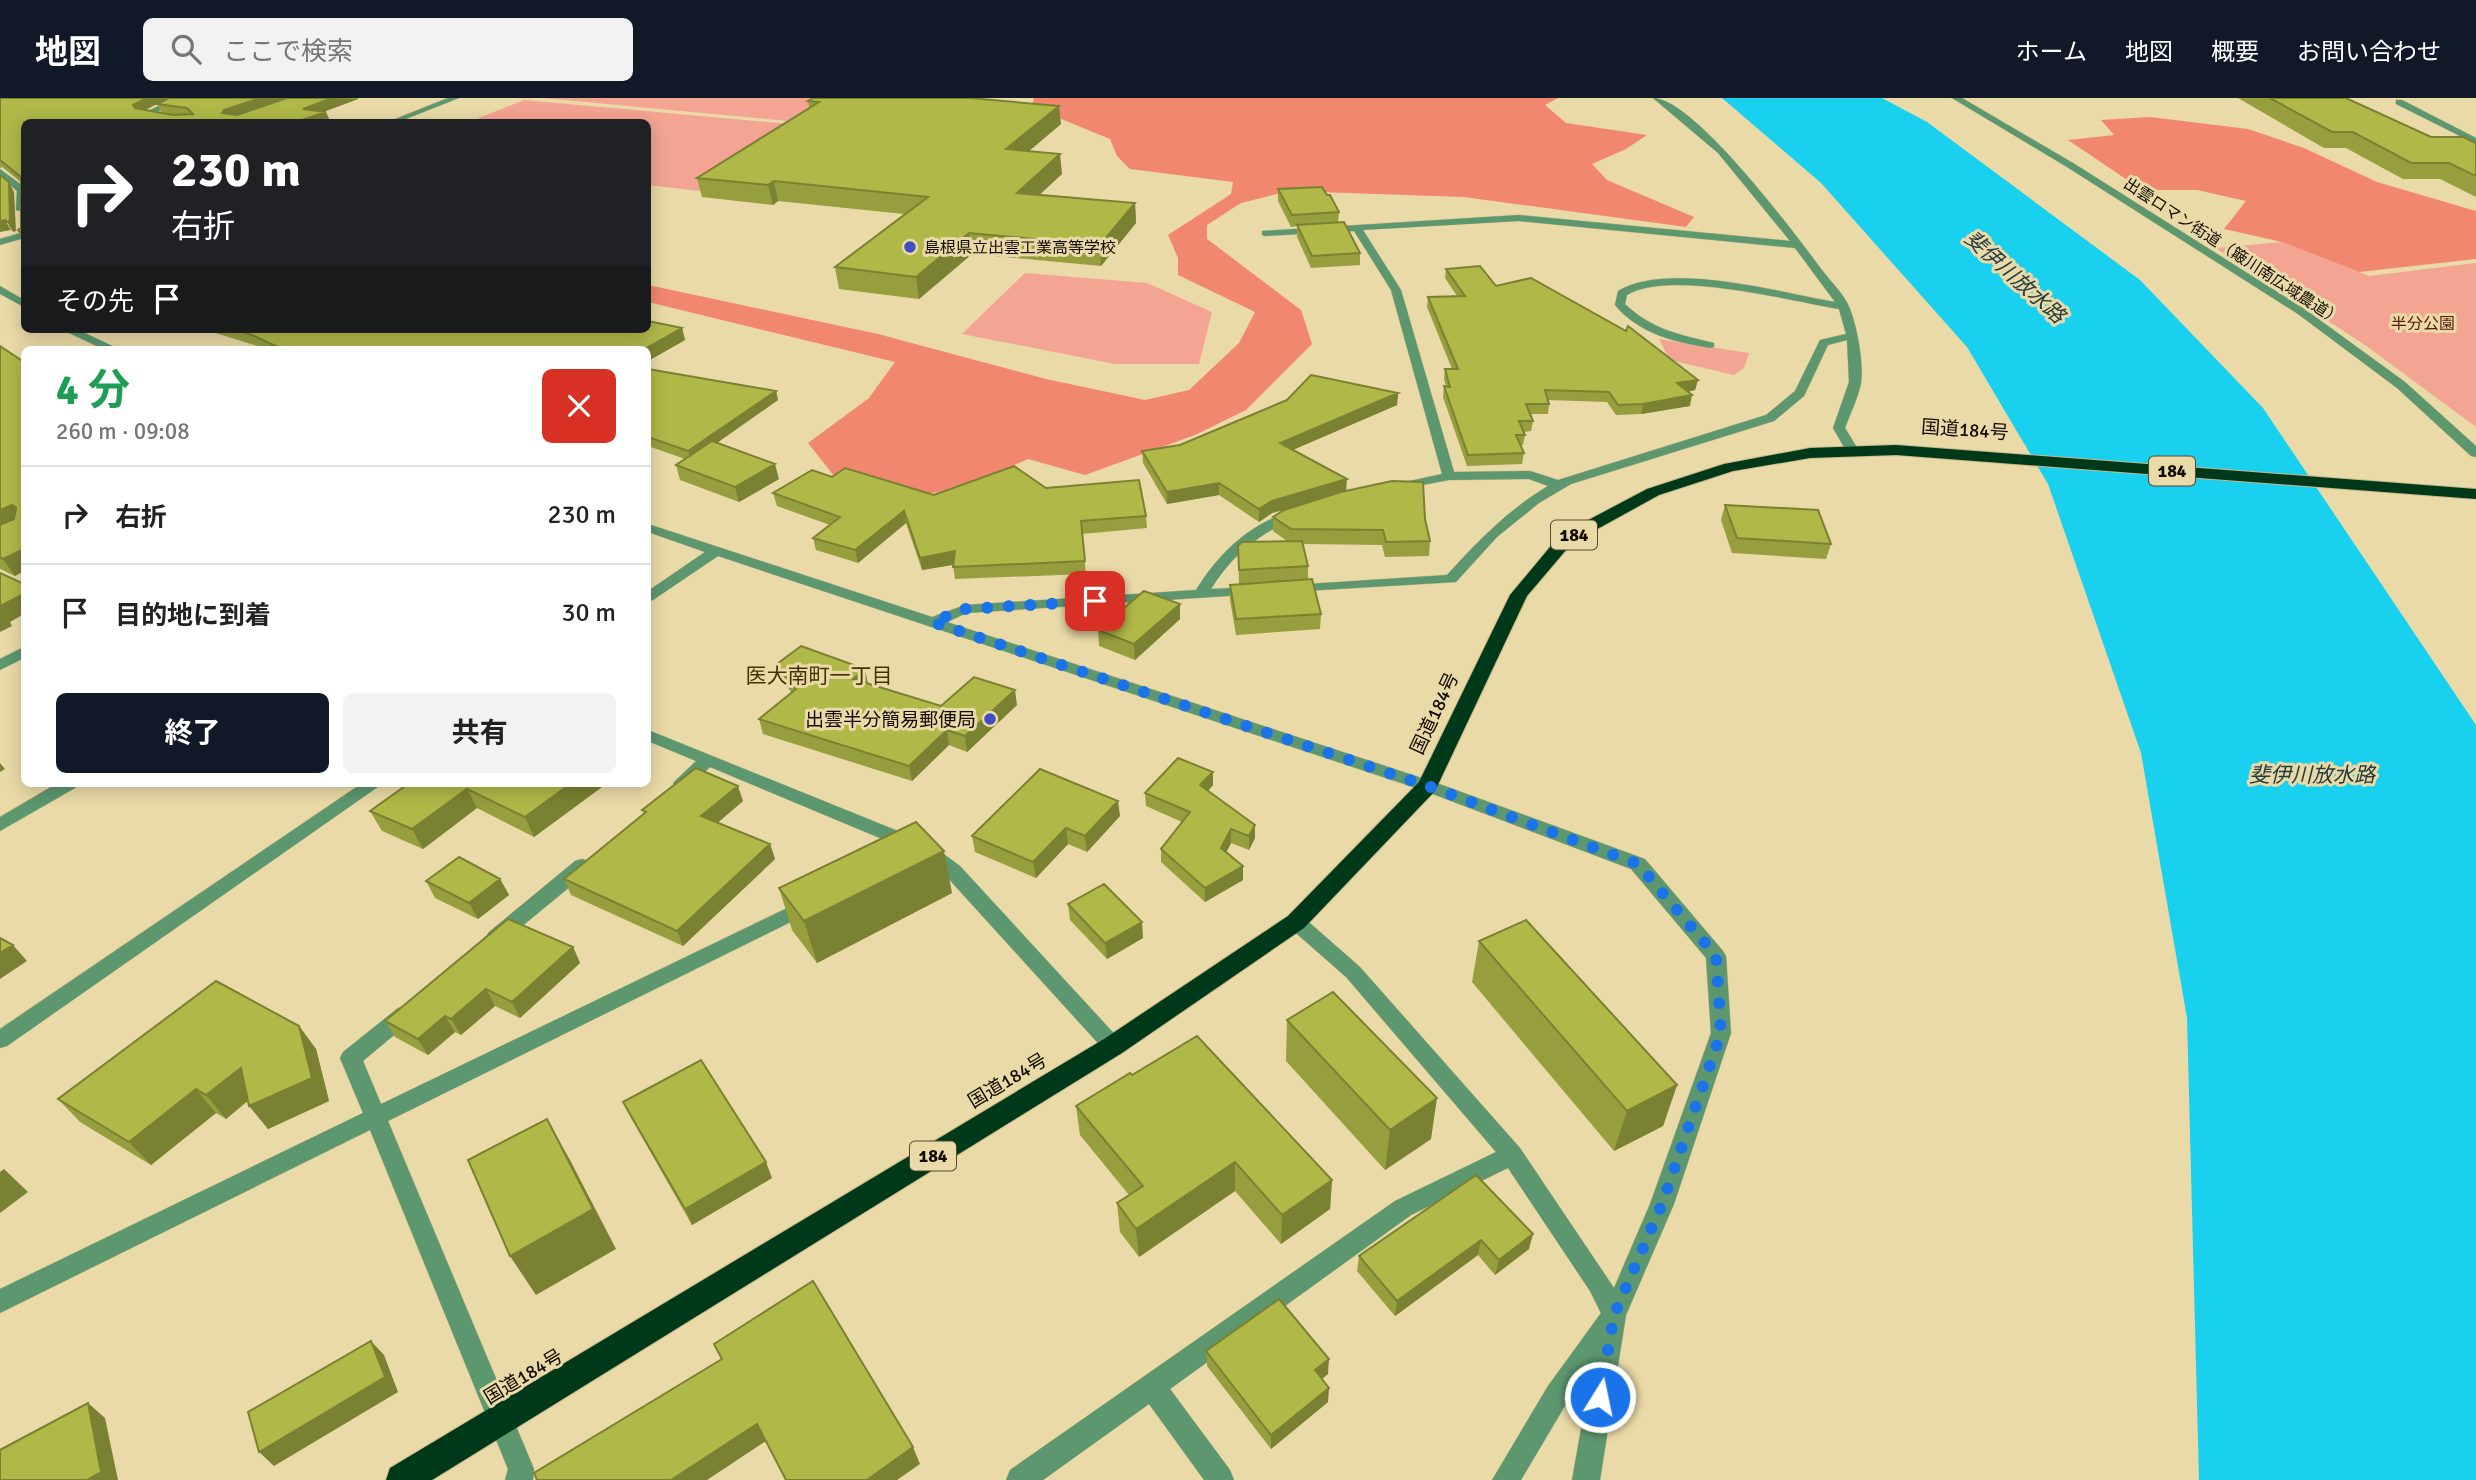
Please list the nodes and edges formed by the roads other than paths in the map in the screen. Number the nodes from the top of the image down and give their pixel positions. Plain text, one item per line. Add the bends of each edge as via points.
1 (181, 98) edge
2 (454, 98) edge
3 (1657, 98) edge
4 (1956, 98) edge
5 (2399, 102) dead end
6 (171, 119) edge
7 (400, 119) edge
8 (2476, 141) edge
9 (0, 172) edge
10 (21, 188) edge
11 (1357, 228) junction
12 (21, 229) edge
13 (1265, 233) dead end
14 (0, 242) edge
15 (1798, 245) junction
16 (4, 288) edge
17 (21, 302) edge
18 (1844, 307) junction
19 (76, 333) edge
20 (1852, 336) junction
21 (1710, 345) dead end
22 (107, 346) edge
23 (1853, 451) junction
24 (2476, 453) edge
25 (1449, 476) junction
26 (1559, 485) junction
27 (1387, 490) edge
28 (2476, 494) edge
29 (1301, 512) edge
30 (651, 529) edge
31 (717, 550) junction
32 (651, 595) edge
33 (1200, 595) junction
34 (932, 622) junction
35 (21, 654) edge
36 (0, 665) edge
37 (651, 736) edge
38 (708, 760) junction
39 (1428, 786) junction
40 (64, 787) edge
41 (369, 787) edge
42 (666, 796) edge
43 (0, 825) edge
44 (924, 849) junction
45 (593, 857) edge
46 (899, 861) edge
47 (824, 897) edge
48 (1296, 922) junction
49 (477, 953) edge
50 (425, 997) edge
51 (0, 1040) edge
52 (1113, 1046) junction
53 (375, 1116) junction
54 (1512, 1155) junction
55 (0, 1301) edge
56 (1614, 1315) junction
57 (1152, 1386) junction
58 (501, 1420) junction
59 (402, 1480) edge
60 (519, 1480) edge
61 (1020, 1480) edge
62 (1220, 1480) edge
63 (1506, 1480) edge
64 (1586, 1480) edge

1 - 6 street via 144,115
2 - 7 street
3 - 15 street via 1721,151
4 - 24 street, 出雲ロマン街道（簸川南広域農道） via 2302,312 2401,385
5 - 8 street
9 - 10 street
11 - 13 street
11 - 15 street via 1519,218
11 - 25 street via 1396,289
12 - 14 street
15 - 18 street
16 - 17 street
18 - 20 street
18 - 21 street via 1671,282 1635,285 1622,293 1620,305 1634,320 1671,338
19 - 22 street
20 - 23 street via 1855,382 1839,428
20 - 26 street via 1824,342 1805,386 1770,418
23 - 28 highway, 国道184号 / 184 via 1896,450
23 - 39 highway, 国道184号 / 184 via 1810,453 1730,467 1653,492 1566,539 1519,595
25 - 26 street via 1531,475
25 - 27 street
26 - 33 street via 1492,534 1451,579
29 - 33 street via 1278,519 1249,537 1208,579
30 - 31 street
31 - 32 street
31 - 34 street
33 - 34 street via 965,609
34 - 39 street
35 - 36 street
37 - 38 street
38 - 42 street
38 - 44 street
39 - 48 highway, 国道184号 / 184
39 - 56 street via 1638,864 1716,956 1721,1033 1662,1204
40 - 43 street
41 - 51 street
44 - 46 street
44 - 52 street via 953,871
45 - 49 street
47 - 53 street
48 - 52 highway, 国道184号 / 184
48 - 54 street via 1353,972
50 - 53 street via 351,1058
52 - 58 highway, 国道184号 / 184
53 - 55 street
53 - 58 street
54 - 56 street via 1600,1283
54 - 57 street via 1403,1208
56 - 63 street via 1557,1395
56 - 64 street
57 - 61 street
57 - 62 street
58 - 59 highway, 国道184号 / 184
58 - 60 street via 521,1469

